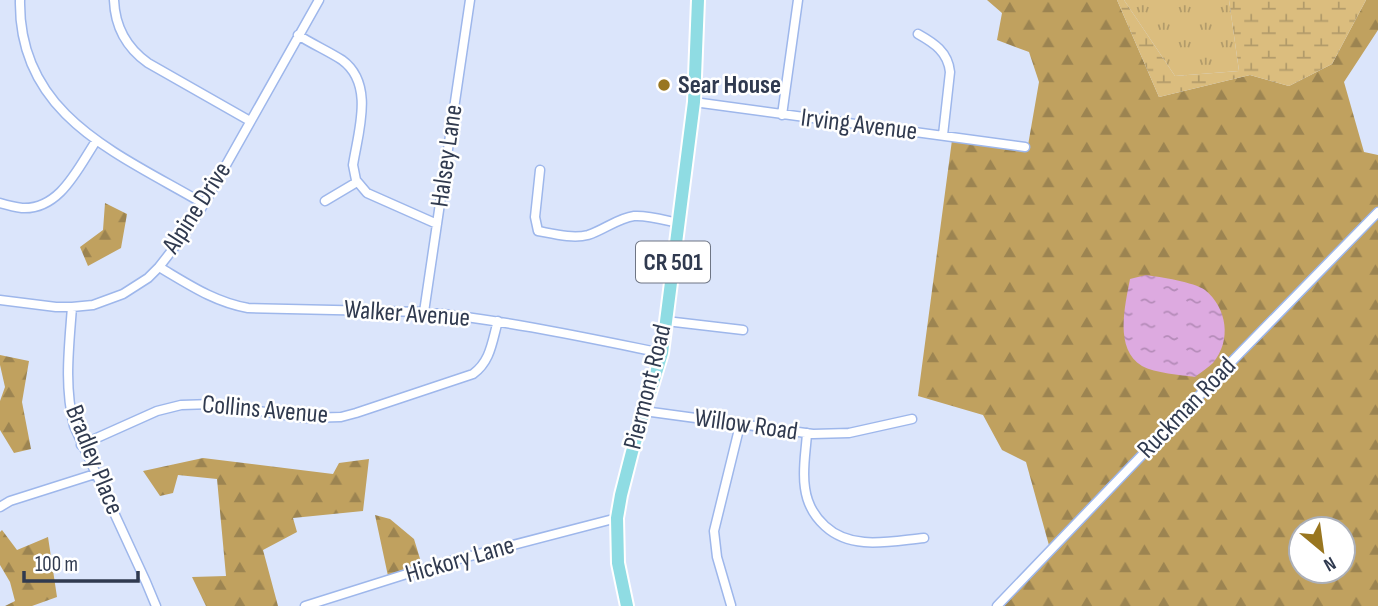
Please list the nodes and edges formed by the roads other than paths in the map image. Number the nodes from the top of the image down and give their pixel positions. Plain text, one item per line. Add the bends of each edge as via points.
1 (20, 0) edge
2 (114, 0) edge
3 (319, 0) edge
4 (470, 0) edge
5 (698, 0) edge
6 (798, 0) edge
7 (918, 34) dead end
8 (298, 36) junction
9 (694, 103) junction
10 (782, 115) junction
11 (250, 121) junction
12 (943, 135) junction
13 (96, 141) junction
14 (1025, 147) dead end
15 (540, 170) dead end
16 (358, 183) junction
17 (325, 201) dead end
18 (0, 203) edge
19 (204, 204) junction
20 (1378, 212) edge
21 (678, 223) junction
22 (437, 224) junction
23 (159, 267) junction
24 (0, 300) edge
25 (72, 307) junction
26 (424, 312) junction
27 (498, 321) junction
28 (666, 321) junction
29 (743, 330) dead end
30 (662, 353) junction
31 (644, 411) junction
32 (912, 419) dead end
33 (740, 425) junction
34 (807, 433) junction
35 (81, 445) junction
36 (95, 474) junction
37 (0, 507) edge
38 (617, 518) junction
39 (924, 538) dead end
40 (731, 605) edge
41 (156, 606) edge
42 (305, 606) edge
43 (627, 606) edge
44 (997, 606) edge

1 - 13 street via 25,44 40,83 72,123
2 - 11 street via 119,27 140,57
3 - 8 street, Alpine Drive
4 - 22 street, Halsey Lane
5 - 9 main road, Piermont Road / CR 501
6 - 10 street
7 - 12 street via 949,62
8 - 11 street, Alpine Drive
8 - 16 street via 342,60 359,82 362,105 353,165
9 - 10 street, Irving Avenue
9 - 21 main road, Piermont Road / CR 501
10 - 12 street, Irving Avenue
11 - 19 street, Alpine Drive
12 - 14 street, Irving Avenue
13 - 18 street via 64,189 49,201 29,208
13 - 19 street
15 - 21 street via 538,231 588,235 637,216
16 - 17 street
16 - 22 street via 367,193
19 - 23 street, Alpine Drive
20 - 44 street, Ruckman Road
21 - 28 main road, Piermont Road / CR 501
22 - 26 street, Halsey Lane
23 - 25 street, Alpine Drive via 123,294
23 - 26 street, Walker Avenue via 211,297 248,308
24 - 25 street, Alpine Drive
25 - 35 street, Bradley Place via 67,393
26 - 27 street, Walker Avenue
27 - 30 street, Walker Avenue
27 - 35 street, Collins Avenue via 489,356 473,374 356,413 305,418 213,404 181,405
28 - 29 street
28 - 30 main road, Piermont Road / CR 501
30 - 31 main road, Piermont Road / CR 501
31 - 33 street, Willow Road
31 - 38 main road, Piermont Road / CR 501
32 - 34 street, Willow Road via 849,433
33 - 34 street, Willow Road
33 - 40 street via 714,531
34 - 39 street via 805,489 812,510 829,529 861,542
35 - 36 street, Bradley Place
36 - 37 street
36 - 41 street, Bradley Place
38 - 42 street, Hickory Lane via 432,566
38 - 43 main road, Piermont Road / CR 501 via 618,563

